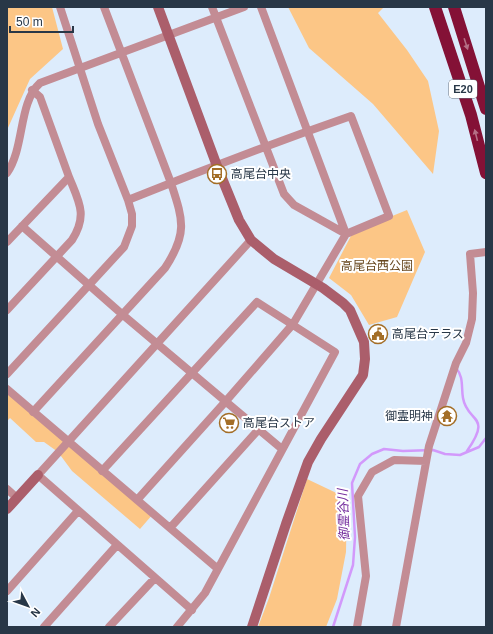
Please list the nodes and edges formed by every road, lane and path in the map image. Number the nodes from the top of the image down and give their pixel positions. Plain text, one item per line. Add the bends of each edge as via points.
1 (60, 7) edge
2 (104, 7) edge
3 (158, 7) edge
4 (212, 7) edge
5 (244, 7) edge
6 (261, 7) edge
7 (435, 7) edge
8 (454, 7) edge
9 (216, 18) junction
10 (169, 36) junction
11 (122, 54) junction
12 (79, 69) junction
13 (32, 90) junction
14 (486, 109) edge
15 (307, 131) junction
16 (266, 147) junction
17 (217, 166) junction
18 (7, 173) edge
19 (486, 173) edge
20 (69, 177) junction
21 (171, 183) junction
22 (128, 200) junction
23 (22, 226) junction
24 (346, 234) junction
25 (251, 240) junction
26 (7, 242) edge
27 (486, 252) edge
28 (56, 257) junction
29 (318, 284) junction
30 (89, 285) junction
31 (7, 310) edge
32 (123, 315) junction
33 (293, 324) junction
34 (157, 344) junction
35 (191, 372) junction
36 (7, 374) edge
37 (7, 389) edge
38 (226, 401) junction
39 (33, 412) junction
40 (259, 429) junction
41 (68, 442) junction
42 (282, 448) junction
43 (427, 454) junction
44 (102, 471) junction
45 (38, 475) junction
46 (7, 489) edge
47 (17, 498) junction
48 (137, 500) junction
49 (7, 509) edge
50 (78, 511) junction
51 (170, 528) junction
52 (117, 545) junction
53 (218, 569) junction
54 (155, 578) junction
55 (7, 591) edge
56 (192, 610) junction
57 (44, 627) edge
58 (109, 627) edge
59 (176, 627) edge
60 (252, 627) edge
61 (357, 627) edge
62 (396, 627) edge

1 - 12 street
2 - 11 street
3 - 10 street
4 - 9 street
5 - 9 street
6 - 15 street
19 -> 7 highway, E20 via 471,115
8 -> 14 highway, E20
9 - 10 street
9 - 16 street
10 - 11 street
10 - 17 street
11 - 12 street
11 - 21 street
12 - 13 street via 40,83
12 - 22 street
13 - 18 street via 18,152
13 - 20 street via 40,97
15 - 16 street
15 - 24 street
15 - 24 street via 351,116 389,216
16 - 17 street
16 - 24 street via 284,194 294,205
17 - 21 street
17 - 25 street via 239,220
20 - 23 street
20 - 28 street via 80,204 81,219 72,240
21 - 22 street
21 - 32 street via 180,211 179,244 165,268
22 - 30 street via 132,214 130,236 124,247
23 - 26 street
23 - 28 street
24 - 29 street
25 - 29 street via 274,259
25 - 34 street
27 - 43 street via 470,254 472,319
28 - 30 street
28 - 31 street
29 - 33 street
29 - 60 street via 350,310 364,342 363,375 308,462
30 - 32 street
30 - 36 street
32 - 34 street
32 - 39 street
33 - 35 street via 257,302
33 - 38 street
33 - 42 street via 335,352
34 - 35 street
34 - 41 street
35 - 38 street
35 - 44 street
37 - 39 street
38 - 40 street
38 - 48 street
39 - 41 street
40 - 42 street
40 - 51 street
41 - 44 street
41 - 45 street
42 - 53 street
43 - 61 street via 394,460 372,472 358,496 366,576
43 - 62 street
44 - 48 street
45 - 47 street
45 - 50 street
46 - 47 street
47 - 49 street
48 - 51 street
50 - 52 street
50 - 55 street
51 - 53 street
52 - 54 street
52 - 57 street
53 - 56 street via 205,594
54 - 56 street
54 - 58 street
56 - 59 street

